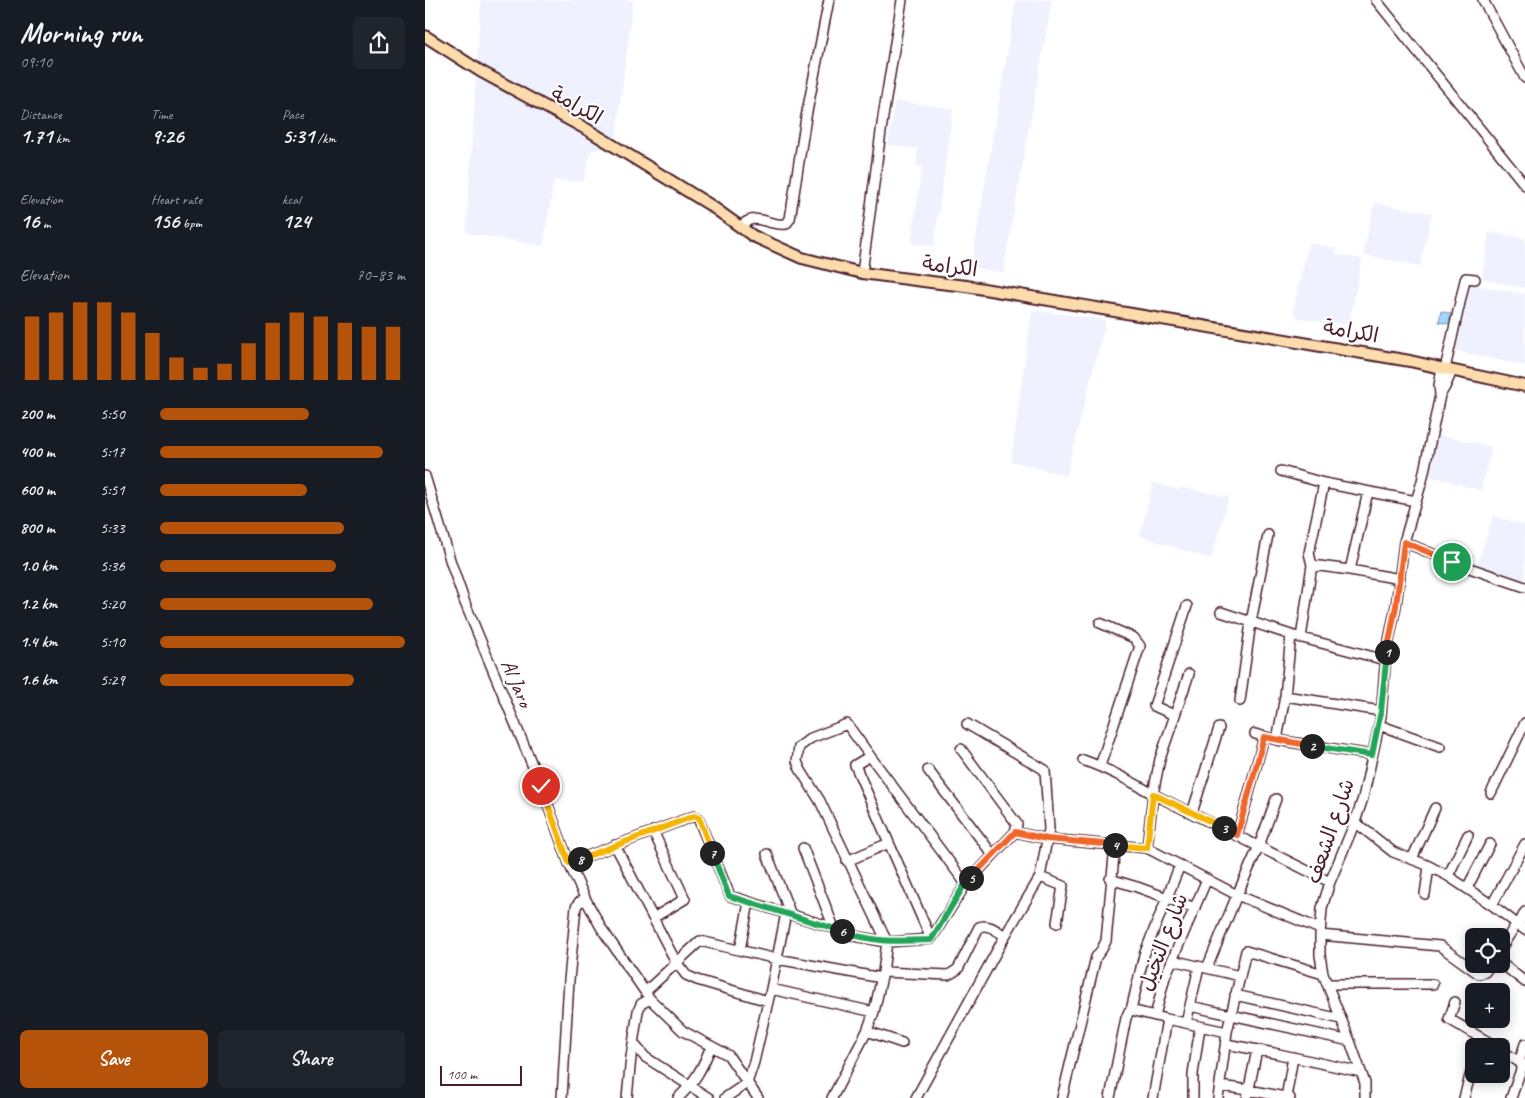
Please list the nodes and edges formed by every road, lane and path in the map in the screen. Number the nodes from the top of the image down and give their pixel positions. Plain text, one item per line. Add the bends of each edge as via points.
1 (829, 0) edge
2 (902, 0) edge
3 (1376, 0) edge
4 (1483, 0) edge
5 (425, 36) edge
6 (1525, 78) edge
7 (1525, 185) edge
8 (741, 227) junction
9 (862, 273) junction
10 (1475, 279) dead end
11 (1446, 369) junction
12 (1525, 386) edge
13 (1281, 471) dead end
14 (425, 476) edge
15 (1324, 483) junction
16 (1368, 492) junction
17 (1416, 501) junction
18 (1268, 536) dead end
19 (1404, 542) junction
20 (1313, 565) junction
21 (1350, 570) junction
22 (1400, 579) junction
23 (1525, 587) edge
24 (1187, 606) dead end
25 (1221, 612) dead end
26 (1251, 622) junction
27 (1100, 623) dead end
28 (1291, 635) junction
29 (1301, 638) junction
30 (1385, 660) junction
31 (1189, 674) dead end
32 (1285, 696) junction
33 (1240, 701) dead end
34 (1381, 711) junction
35 (1174, 715) junction
36 (967, 724) dead end
37 (1525, 724) edge
38 (1379, 725) junction
39 (1219, 728) dead end
40 (1277, 740) junction
41 (1440, 747) dead end
42 (961, 749) dead end
43 (1372, 755) junction
44 (870, 756) junction
45 (1083, 760) dead end
46 (1100, 766) junction
47 (928, 770) dead end
48 (1491, 793) dead end
49 (1153, 794) junction
50 (1276, 799) dead end
51 (1435, 808) dead end
52 (1192, 813) junction
53 (1355, 822) junction
54 (653, 832) junction
55 (1015, 832) junction
56 (1237, 835) junction
57 (1468, 835) dead end
58 (1047, 839) junction
59 (889, 843) junction
60 (1115, 844) junction
61 (1490, 844) dead end
62 (1525, 844) edge
63 (615, 846) junction
64 (1259, 846) junction
65 (803, 848) dead end
66 (1147, 848) junction
67 (767, 854) dead end
68 (993, 855) junction
69 (1411, 859) junction
70 (847, 861) junction
71 (569, 863) junction
72 (1180, 865) junction
73 (1429, 867) junction
74 (1448, 876) junction
75 (1039, 877) junction
76 (1207, 879) junction
77 (1111, 880) junction
78 (1331, 882) junction
79 (965, 884) junction
80 (1467, 888) junction
81 (1425, 894) dead end
82 (1237, 895) junction
83 (1167, 897) junction
84 (586, 900) junction
85 (749, 902) junction
86 (1492, 905) junction
87 (1195, 908) junction
88 (1525, 912) edge
89 (788, 914) junction
90 (653, 918) junction
91 (1057, 923) dead end
92 (1520, 926) edge
93 (834, 928) junction
94 (1320, 932) junction
95 (1005, 936) junction
96 (1510, 938) edge
97 (931, 940) junction
98 (887, 942) junction
99 (740, 950) junction
100 (777, 959) junction
101 (1172, 960) junction
102 (676, 962) junction
103 (1465, 964) edge
104 (1203, 968) junction
105 (1510, 970) edge
106 (1323, 974) junction
107 (882, 975) junction
108 (1240, 976) junction
109 (1525, 982) edge
110 (1327, 984) junction
111 (1433, 984) dead end
112 (771, 989) junction
113 (648, 995) junction
114 (1235, 995) junction
115 (768, 1000) junction
116 (1455, 1002) dead end
117 (1190, 1006) junction
118 (1131, 1010) junction
119 (874, 1012) junction
120 (1230, 1015) junction
121 (1155, 1016) junction
122 (1167, 1019) junction
123 (1341, 1019) junction
124 (1186, 1023) junction
125 (1200, 1027) junction
126 (867, 1031) junction
127 (1227, 1032) junction
128 (1481, 1038) edge
129 (1350, 1041) junction
130 (902, 1043) dead end
131 (634, 1044) junction
132 (1226, 1044) junction
133 (1525, 1044) edge
134 (711, 1046) junction
135 (1257, 1050) junction
136 (1510, 1056) edge
137 (1293, 1057) junction
138 (1522, 1064) edge
139 (1361, 1072) junction
140 (747, 1083) junction
141 (1468, 1083) edge
142 (690, 1086) junction
143 (1220, 1086) junction
144 (1248, 1094) edge
145 (562, 1098) edge
146 (627, 1098) edge
147 (678, 1098) edge
148 (709, 1098) edge
149 (725, 1098) edge
150 (758, 1098) edge
151 (832, 1098) edge
152 (916, 1098) edge
153 (1061, 1098) edge
154 (1110, 1098) edge
155 (1153, 1098) edge
156 (1193, 1098) edge
157 (1218, 1098) edge
158 (1287, 1098) edge
159 (1365, 1098) edge
160 (1463, 1098) edge
161 (1511, 1098) edge

1 - 8 street via 790,219 780,225 759,219 748,220
2 - 9 street
3 - 7 street
4 - 6 street
5 - 8 main road, الكرامة via 480,71 587,130
8 - 9 main road, الكرامة via 753,236 802,258
9 - 11 main road, الكرامة via 966,286 1410,360
10 - 11 street, شارع الشعف via 1465,280
11 - 12 main road, الكرامة
11 - 17 street, شارع الشعف via 1445,387 1440,395
13 - 15 street
14 - 71 street, Al Jaro via 465,603
15 - 16 street
15 - 20 street via 1309,553
16 - 17 street
16 - 21 street
17 - 19 street, شارع الشعف
18 - 26 street
19 - 22 street, شارع الشعف
19 - 23 street
20 - 21 street
20 - 29 street
21 - 22 street
22 - 30 street, شارع الشعف
24 - 35 street via 1154,706
25 - 26 street
26 - 28 street
26 - 33 street
27 - 46 street via 1134,638 1140,646
28 - 29 street
28 - 32 street
29 - 30 street
30 - 34 street, شارع الشعف
31 - 35 street
32 - 34 street
32 - 40 street
34 - 38 street, شارع الشعف
35 - 49 street
36 - 58 street via 1045,770
37 - 48 street
38 - 41 street
38 - 43 street, شارع الشعف
39 - 52 street
40 - 43 street
40 - 56 street via 1259,736 1249,793
42 - 55 street via 1017,824
43 - 53 street, شارع الشعف
44 - 59 street via 855,765
44 - 70 street via 847,724 811,738 799,747 797,761 820,801
44 - 79 street
45 - 46 street
46 - 49 street
47 - 68 street
49 - 52 street
49 - 66 street
50 - 64 street
51 - 69 street
52 - 56 street
53 - 69 street via 1393,852
53 - 78 street, شارع الشعف
54 - 63 street
54 - 85 street via 694,816 699,818 729,896
54 - 90 street via 685,899
55 - 58 street
55 - 68 street
56 - 64 street
57 - 74 street
58 - 60 street
58 - 75 street
59 - 70 street
59 - 97 street
60 - 66 street
60 - 77 street
61 - 80 street
62 - 86 street
63 - 71 street
63 - 90 street
64 - 78 street
64 - 82 street
65 - 93 street
66 - 72 street
67 - 89 street
68 - 79 street
69 - 73 street
70 - 98 street
71 - 84 street, Al Jaro
72 - 76 street
72 - 83 street
73 - 74 street
73 - 81 street
74 - 80 street
75 - 91 street via 1063,886
75 - 95 street
76 - 82 street
76 - 87 street, شارع النخيل
77 - 83 street
77 - 153 street via 1105,941 1096,957
78 - 94 street, شارع الشعف
79 - 97 street
80 - 86 street
82 - 94 street
82 - 104 street
83 - 87 street
83 - 118 street via 1145,955
84 - 113 street, Al Jaro
84 - 145 street via 576,907
85 - 89 street
85 - 99 street
86 - 92 street
87 - 101 street, شارع النخيل
88 - 92 street
89 - 93 street
89 - 100 street
90 - 102 street
92 - 96 street
93 - 98 street via 854,936
94 - 103 street via 1440,946
94 - 106 street, شارع الشعف
95 - 107 street via 989,926 979,927 958,969 948,975
95 - 152 street
97 - 98 street
98 - 107 street
99 - 100 street
99 - 102 street via 700,941
100 - 107 street
100 - 112 street
101 - 104 street
101 - 121 street, شارع النخيل
102 - 113 street
102 - 115 street via 686,976
104 - 108 street
104 - 117 street
105 - 109 street
106 - 108 street via 1246,951
106 - 110 street, شارع الشعف
107 - 119 street
108 - 114 street
110 - 111 street
110 - 123 street, شارع الشعف
112 - 115 street
112 - 119 street
113 - 131 street via 638,1011
113 - 134 street, Al Jaro via 683,1031
114 - 120 street
114 - 123 street
115 - 140 street
116 - 128 street via 1449,1019
117 - 120 street
117 - 124 street
118 - 121 street
118 - 154 street via 1126,1018
119 - 126 street
120 - 127 street
120 - 129 street
121 - 122 street, شارع النخيل
122 - 124 street
122 - 155 street, شارع النخيل
123 - 129 street, شارع الشعف
124 - 125 street
125 - 127 street
125 - 156 street
126 - 130 street
126 - 151 street
127 - 132 street
129 - 139 street, شارع الشعف
131 - 142 street via 645,1057
131 - 146 street
132 - 135 street
132 - 143 street
133 - 138 street
134 - 140 street, Al Jaro via 728,1055
134 - 142 street
135 - 137 street
135 - 144 street
136 - 138 street
137 - 139 street
137 - 158 street
138 - 161 street
139 - 159 street, شارع الشعف
140 - 149 street
140 - 150 street, Al Jaro
141 - 160 street
142 - 147 street
142 - 148 street
143 - 144 street
143 - 157 street
144 - 158 street

